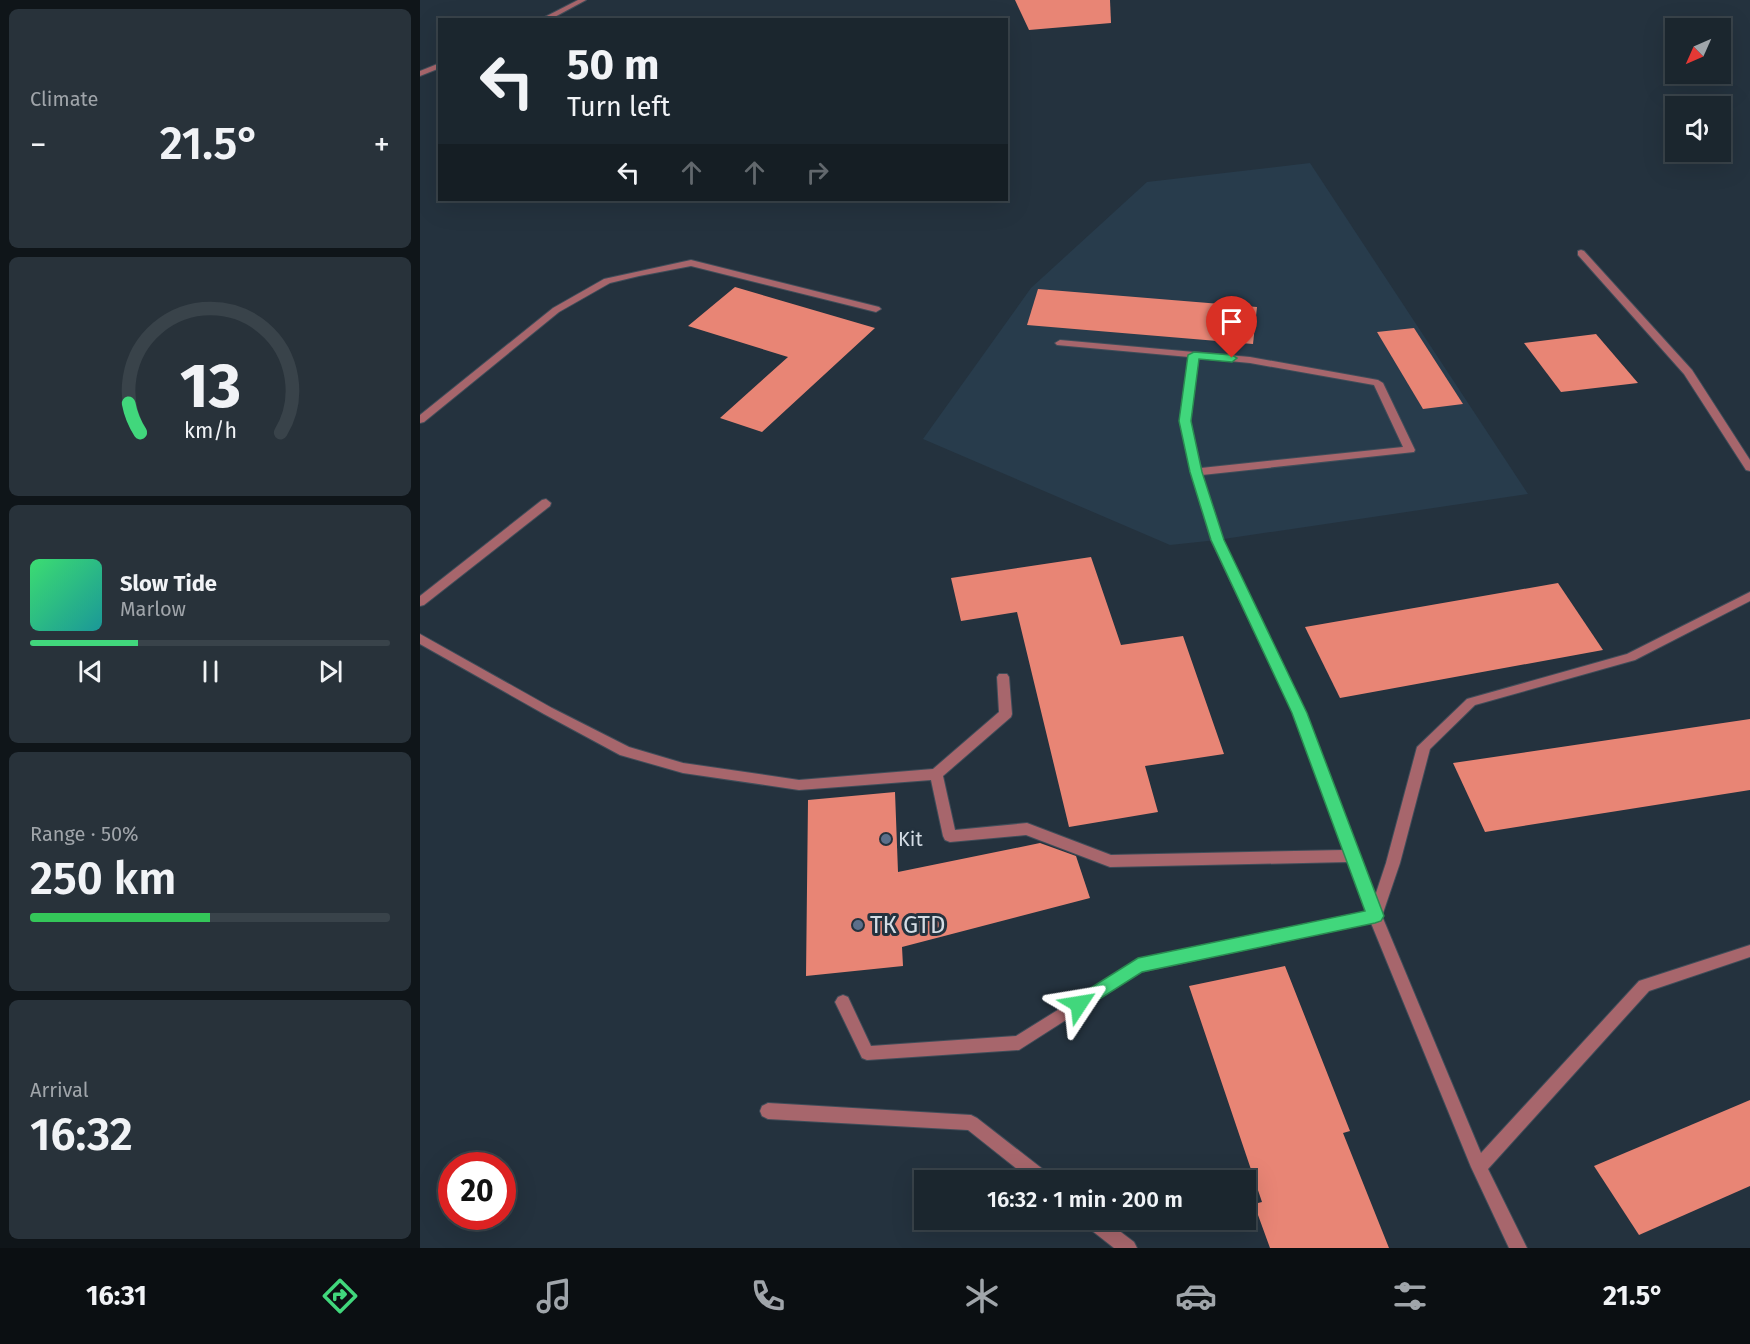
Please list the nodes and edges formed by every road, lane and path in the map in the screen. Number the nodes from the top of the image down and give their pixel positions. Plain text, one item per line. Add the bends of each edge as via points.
1 (583, 0) edge
2 (546, 18) edge
3 (438, 66) edge
4 (420, 74) edge
5 (1581, 253) dead end
6 (876, 309) dead end
7 (1060, 343) dead end
8 (1194, 355) junction
9 (420, 420) edge
10 (1750, 468) edge
11 (1196, 472) junction
12 (546, 503) dead end
13 (1750, 596) edge
14 (420, 602) edge
15 (420, 638) edge
16 (1003, 677) dead end
17 (936, 774) junction
18 (1351, 856) junction
19 (1375, 916) junction
20 (1750, 951) edge
21 (843, 1002) dead end
22 (768, 1111) dead end
23 (1479, 1167) junction
24 (1030, 1170) edge
25 (1105, 1230) edge
26 (1128, 1248) edge
27 (1518, 1248) edge

1 - 2 lane
3 - 4 lane
5 - 10 lane via 1688,372
6 - 9 lane via 691,263 639,273 607,281 556,310
7 - 8 lane
8 - 11 lane via 1185,421
8 - 11 lane via 1250,360 1378,383 1410,450
11 - 18 lane via 1217,540 1299,713
12 - 14 lane
13 - 19 lane via 1631,657 1471,702 1424,747
15 - 17 lane via 625,751 683,768 799,784
16 - 17 lane via 1006,714
17 - 18 lane via 950,836 1027,829 1110,861
18 - 19 lane
19 - 21 lane via 1138,966 1019,1043 867,1053
19 - 23 lane
20 - 23 lane via 1644,986
22 - 24 lane via 971,1123
23 - 27 lane
25 - 26 lane

